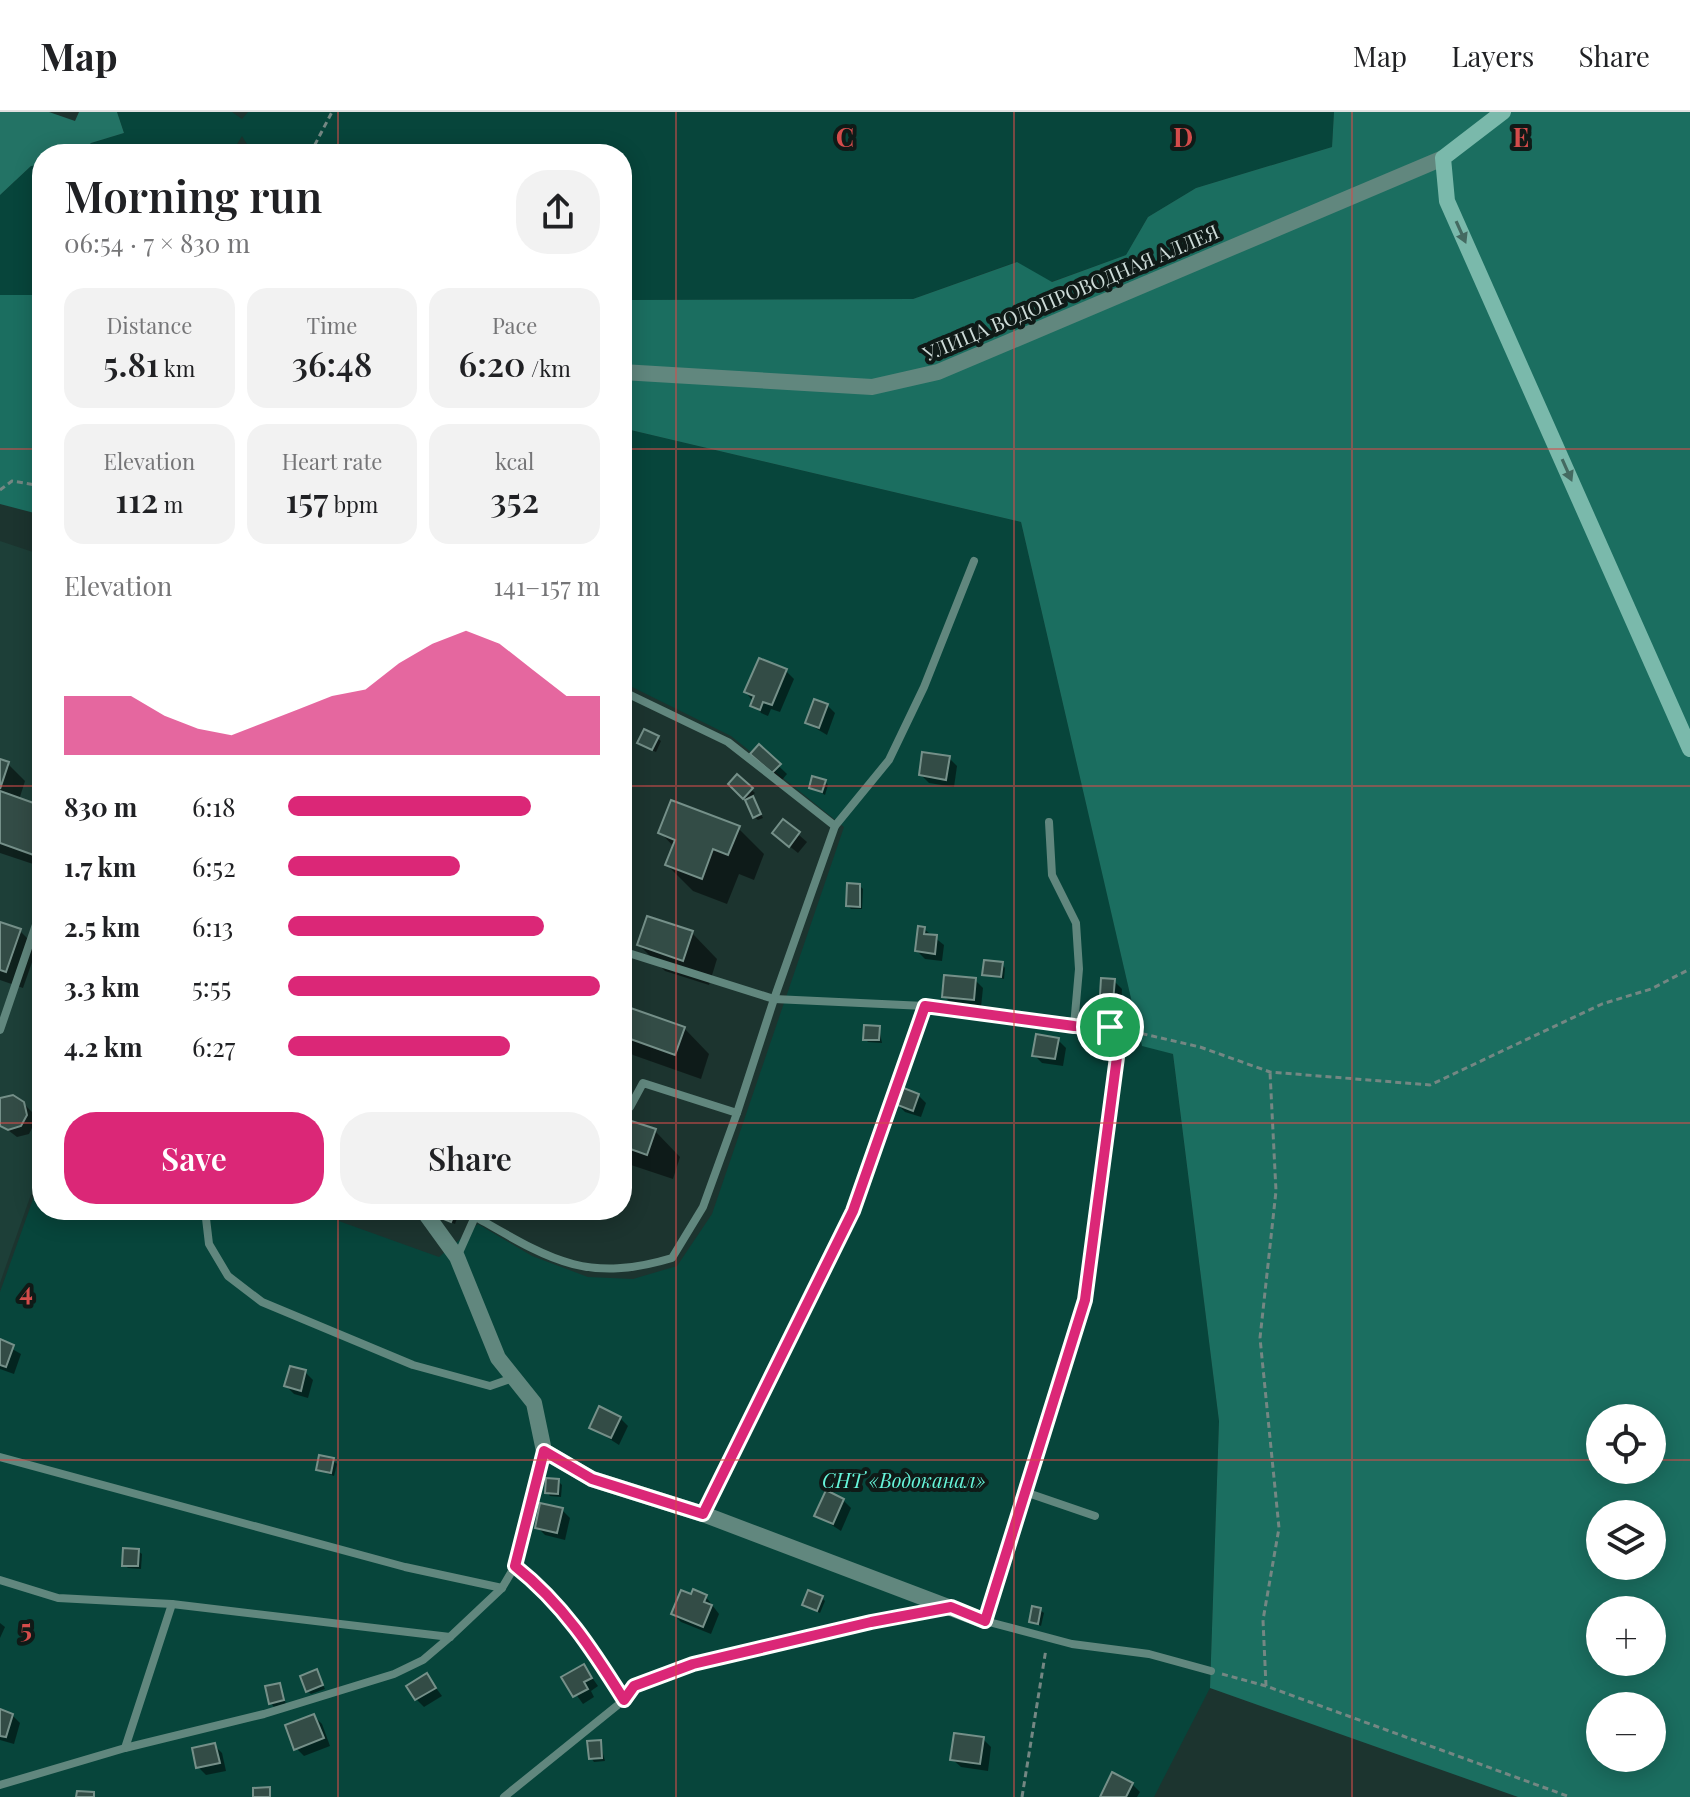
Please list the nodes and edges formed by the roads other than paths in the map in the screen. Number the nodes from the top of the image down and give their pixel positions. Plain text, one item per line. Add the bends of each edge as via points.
1 (1503, 112) edge
2 (1443, 158) junction
3 (632, 373) edge
4 (974, 561) dead end
5 (632, 696) edge
6 (1690, 749) edge
7 (1049, 822) dead end
8 (835, 826) junction
9 (32, 936) edge
10 (632, 954) edge
11 (774, 999) junction
12 (925, 1006) junction
13 (1074, 1026) junction
14 (0, 1030) edge
15 (632, 1103) edge
16 (737, 1113) junction
17 (206, 1220) edge
18 (430, 1220) edge
19 (474, 1220) edge
20 (488, 1220) edge
21 (457, 1257) junction
22 (513, 1378) junction
23 (544, 1451) junction
24 (0, 1457) edge
25 (1025, 1492) junction
26 (703, 1514) junction
27 (1095, 1516) dead end
28 (515, 1566) junction
29 (0, 1580) edge
30 (502, 1588) junction
31 (172, 1604) junction
32 (951, 1607) junction
33 (985, 1621) junction
34 (450, 1637) junction
35 (1211, 1671) road end
36 (624, 1700) junction
37 (125, 1748) junction
38 (0, 1785) edge
39 (504, 1797) edge

1 - 2 street, УЛИЦА ВОДОПРОВОДНАЯ АЛЛЕЯ
2 - 3 street, УЛИЦА ВОДОПРОВОДНАЯ АЛЛЕЯ via 906,381 872,387
2 -> 6 street via 1447,201
4 - 8 lane via 889,760
5 - 8 lane via 728,742
7 - 13 lane via 1052,875 1076,923
8 - 11 lane
9 - 14 lane
10 - 11 lane
11 - 12 lane
11 - 16 lane
12 - 13 lane
12 - 26 lane via 853,1211
13 - 25 lane via 1110,1027 1117,1057 1085,1300
15 - 16 lane via 643,1083
16 - 20 lane via 703,1207 672,1258 632,1270 592,1269 537,1252
17 - 22 lane via 209,1244 228,1276 262,1302 413,1365 490,1386
18 - 21 street
19 - 21 lane
21 - 22 street via 498,1358
22 - 23 street via 534,1403
23 - 26 street via 592,1479
23 - 28 lane
24 - 30 lane via 405,1567
25 - 27 lane
25 - 33 lane
26 - 32 street
28 - 30 lane
28 - 36 lane via 547,1591 579,1628
29 - 31 lane via 58,1598
30 - 34 lane
31 - 34 lane
31 - 37 lane
32 - 33 street
32 - 36 lane via 693,1664 634,1686
33 - 35 lane
34 - 37 lane via 423,1660 394,1674 264,1714
36 - 39 lane
37 - 38 lane

